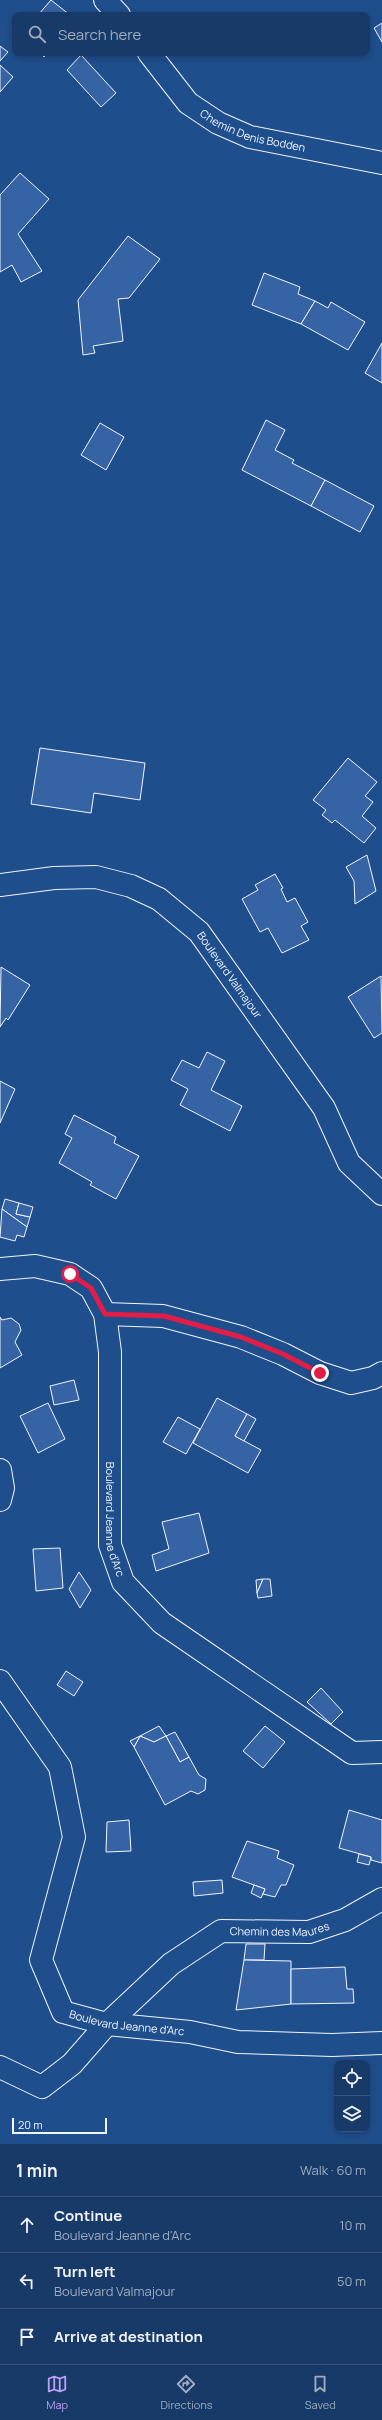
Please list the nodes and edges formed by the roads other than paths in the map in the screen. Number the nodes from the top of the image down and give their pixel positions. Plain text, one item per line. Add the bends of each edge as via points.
1 (104, 0) edge
2 (115, 12) edge
3 (151, 56) edge
4 (382, 163) edge
5 (0, 885) edge
6 (382, 1194) edge
7 (0, 1269) edge
8 (105, 1314) junction
9 (382, 1373) edge
10 (0, 1470) edge
11 (0, 1500) edge
12 (0, 1681) edge
13 (382, 1752) edge
14 (382, 1899) edge
15 (107, 2024) junction
16 (382, 2043) edge
17 (0, 2067) edge

1 - 2 street
3 - 4 street, Chemin Denis Bodden via 188,102 218,123 250,137
5 - 6 street, Boulevard Valmajour via 54,878 96,877 131,886 159,899 200,932 324,1108 349,1163
7 - 8 street, Boulevard Jeanne d'Arc via 35,1266 70,1274 91,1288
8 - 9 street via 164,1316 241,1337 320,1373 351,1383
8 - 13 street, Boulevard Jeanne d'Arc via 110,1352 110,1545 123,1582 162,1623 352,1753
10 - 11 street via 3,1488
12 - 15 street, Boulevard Jeanne d'Arc via 60,1767 74,1837 41,1960 62,2012
14 - 15 street, Chemin des Maures via 345,1920 309,1932 221,1931 171,1964
15 - 16 street, Boulevard Jeanne d'Arc via 190,2032 238,2042 332,2045
15 - 17 street, Chemin des Maures via 72,2064 42,2087

